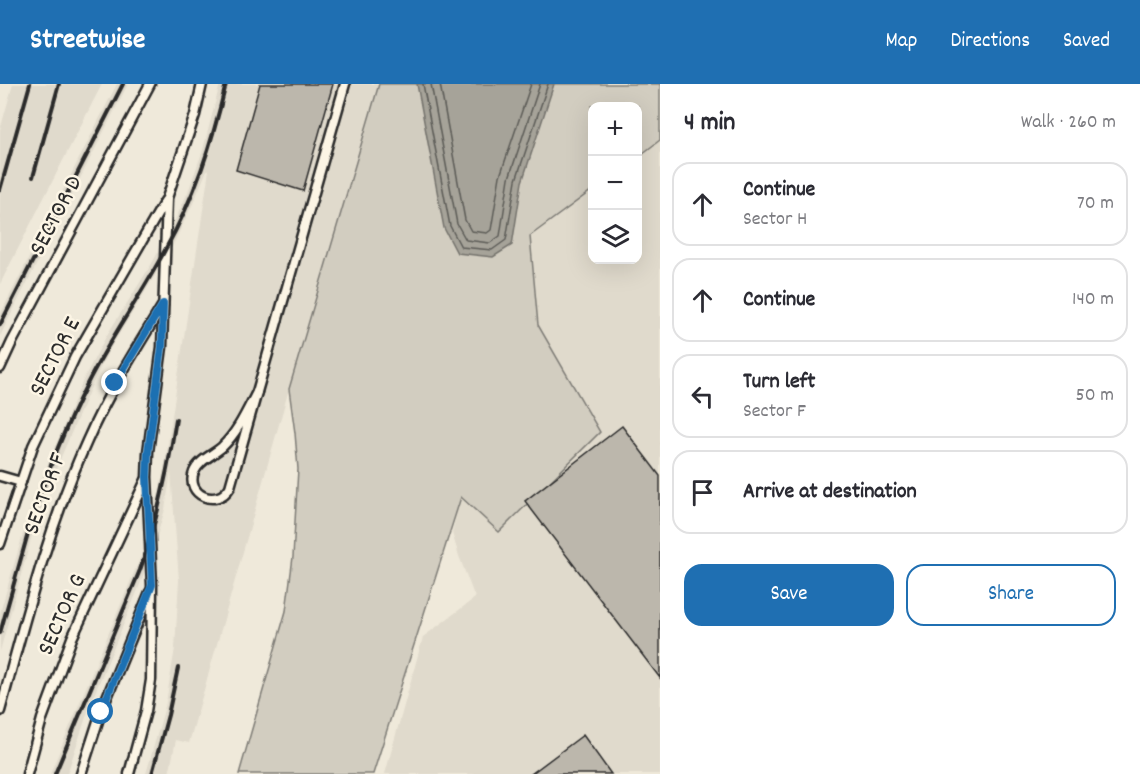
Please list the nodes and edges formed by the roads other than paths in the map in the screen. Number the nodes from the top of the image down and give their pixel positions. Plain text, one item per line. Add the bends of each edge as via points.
1 (150, 84) edge
2 (202, 84) edge
3 (345, 84) edge
4 (166, 198) junction
5 (163, 304) junction
6 (0, 368) edge
7 (257, 392) junction
8 (0, 476) edge
9 (147, 477) junction
10 (21, 482) junction
11 (0, 544) edge
12 (152, 585) junction
13 (0, 711) edge
14 (27, 774) edge
15 (81, 774) edge
16 (129, 774) edge

1 - 6 lane, SECTOR D
2 - 4 lane
3 - 7 lane
4 - 5 lane
4 - 10 lane, SECTOR E via 75,357 33,446
5 - 9 lane
5 - 13 lane, SECTOR F via 115,383 87,441 42,561
7 - 7 lane via 230,487 222,496 203,496 194,487 196,468 232,435
8 - 10 lane
9 - 12 lane
9 - 14 lane, SECTOR G via 72,638 42,719
10 - 11 lane, SECTOR E
12 - 15 lane via 101,712
12 - 16 lane via 151,680

